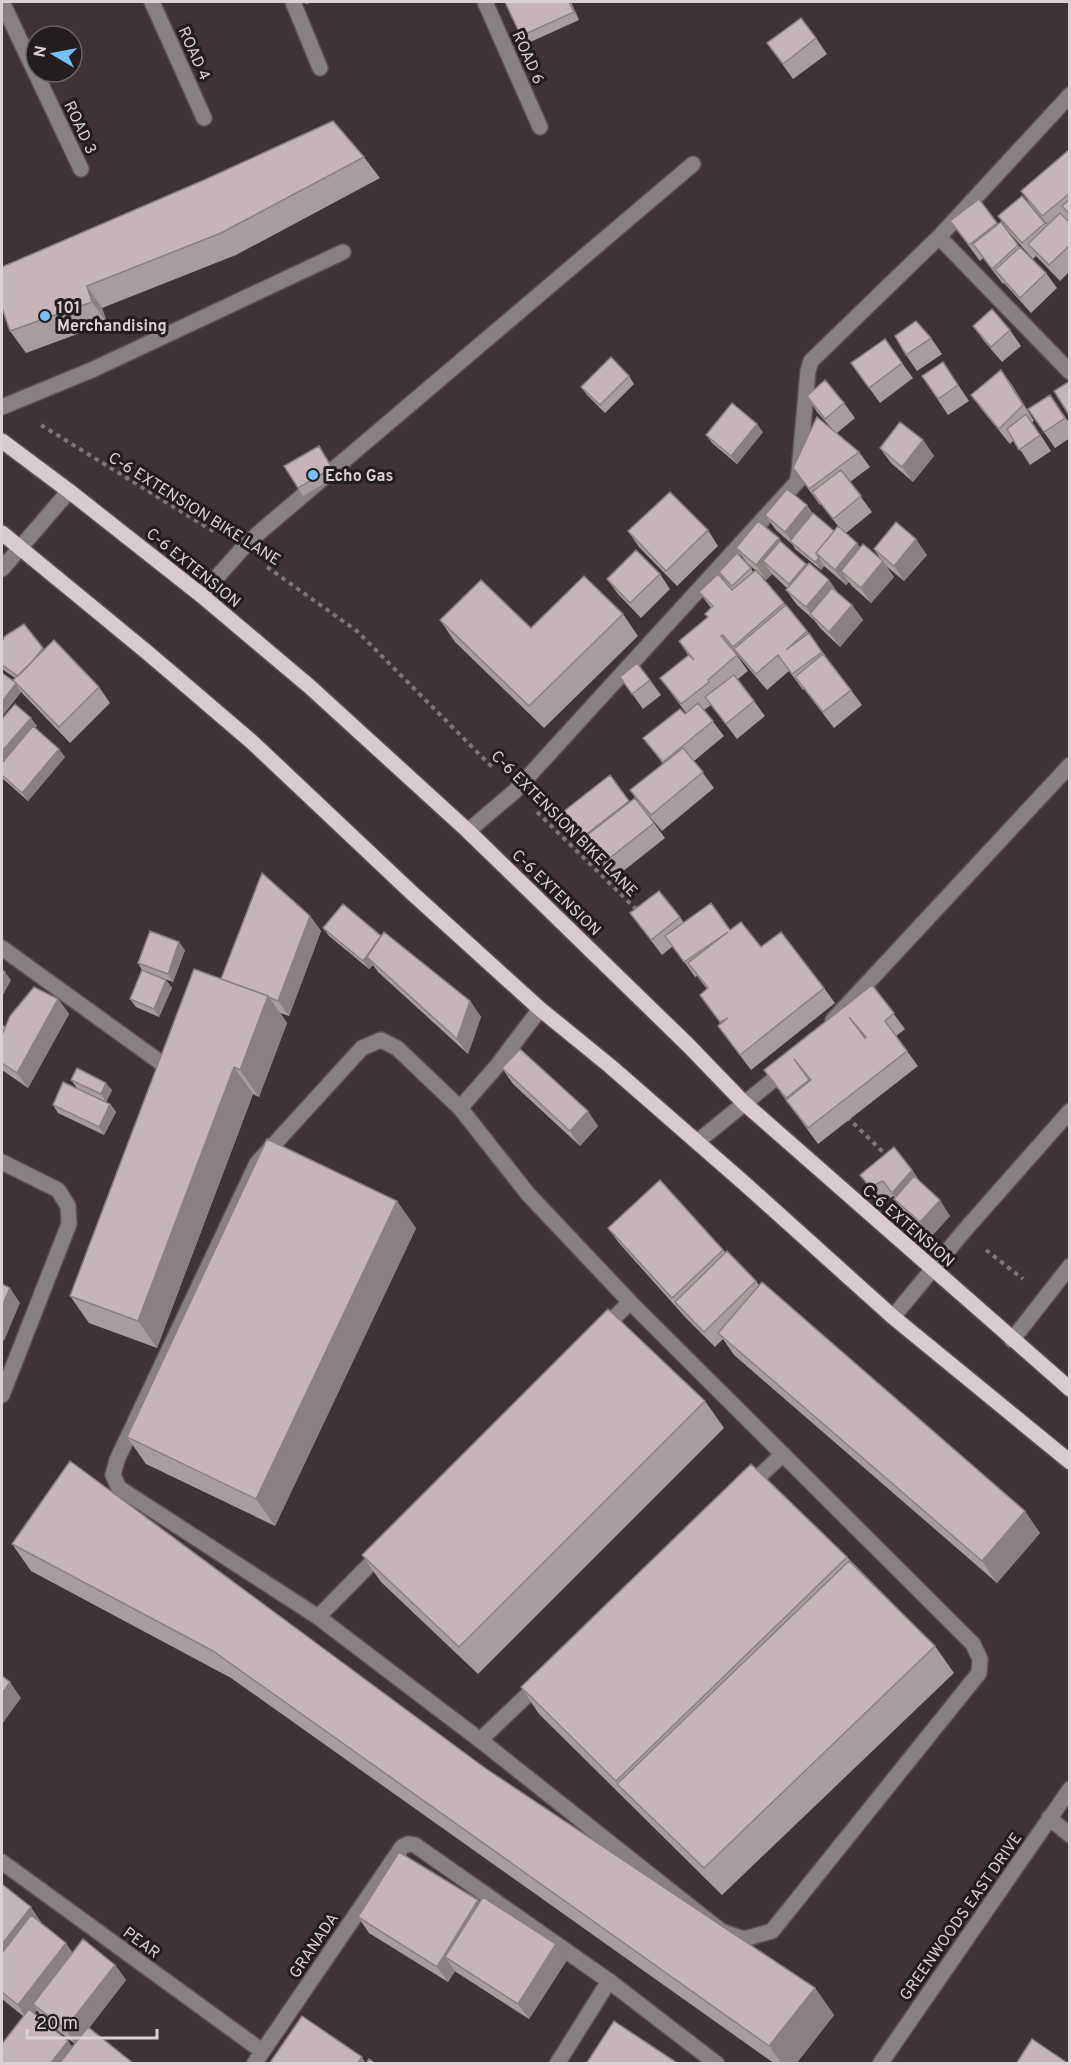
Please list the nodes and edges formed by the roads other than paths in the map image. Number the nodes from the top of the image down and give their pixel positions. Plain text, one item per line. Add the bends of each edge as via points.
1 (2, 2) edge
2 (152, 2) edge
3 (293, 2) edge
4 (485, 2) edge
5 (320, 68) dead end
6 (1070, 95) edge
7 (204, 118) dead end
8 (540, 127) dead end
9 (693, 164) dead end
10 (81, 169) dead end
11 (939, 237) junction
12 (343, 252) dead end
13 (1070, 372) edge
14 (4, 405) edge
15 (2, 441) edge
16 (69, 491) junction
17 (2, 533) edge
18 (20, 547) junction
19 (2, 569) edge
20 (201, 595) junction
21 (1070, 765) edge
22 (468, 831) junction
23 (2, 948) edge
24 (540, 1009) junction
25 (825, 1028) edge
26 (801, 1055) edge
27 (164, 1065) edge
28 (744, 1103) junction
29 (460, 1108) junction
30 (1070, 1111) edge
31 (697, 1142) junction
32 (2, 1162) edge
33 (1070, 1266) edge
34 (932, 1269) junction
35 (630, 1302) junction
36 (893, 1317) junction
37 (1012, 1340) junction
38 (588, 1344) edge
39 (1070, 1389) edge
40 (2, 1395) edge
41 (783, 1454) junction
42 (1070, 1462) edge
43 (739, 1495) edge
44 (394, 1540) edge
45 (318, 1617) junction
46 (549, 1675) edge
47 (480, 1740) junction
48 (1070, 1789) edge
49 (1049, 1818) junction
50 (1070, 1835) edge
51 (2, 1862) edge
52 (609, 1981) junction
53 (258, 2057) edge
54 (557, 2064) edge
55 (717, 2064) edge
56 (880, 2064) edge

1 - 10 street, ROAD 3
2 - 7 street, ROAD 4
3 - 5 street
4 - 8 street, ROAD 6
6 - 11 street
9 - 20 street via 242,549
11 - 13 street
11 - 22 street via 811,361 797,482 515,790
12 - 14 street via 94,369
15 - 16 main road, C-6 EXTENSION
16 - 18 street
16 - 20 main road, C-6 EXTENSION
17 - 18 main road
18 - 19 street
18 - 24 main road via 252,742
20 - 22 main road, C-6 EXTENSION via 309,686
21 - 25 street
22 - 28 main road, C-6 EXTENSION
23 - 27 street
24 - 29 street
24 - 31 main road
26 - 28 street
28 - 31 street
28 - 34 main road, C-6 EXTENSION
29 - 35 street via 528,1194
29 - 45 street via 397,1048 381,1040 362,1048 257,1163 117,1460 113,1475 120,1488
30 - 34 street
31 - 36 main road
32 - 40 street via 58,1190 68,1206 69,1224
33 - 37 street
34 - 36 street
34 - 37 main road, C-6 EXTENSION
35 - 38 street
35 - 41 street
36 - 42 main road
37 - 39 main road, C-6 EXTENSION
41 - 43 street
41 - 47 street via 973,1644 980,1659 979,1673 772,1931 744,1939 721,1931
44 - 45 street
45 - 47 street
46 - 47 street
48 - 49 street, GREENWOODS EAST DRIVE
49 - 50 street
49 - 56 street, GREENWOODS EAST DRIVE
51 - 53 street, PEAR
52 - 53 street, GRANADA via 415,1845 408,1844 402,1847
52 - 54 street
52 - 55 street

